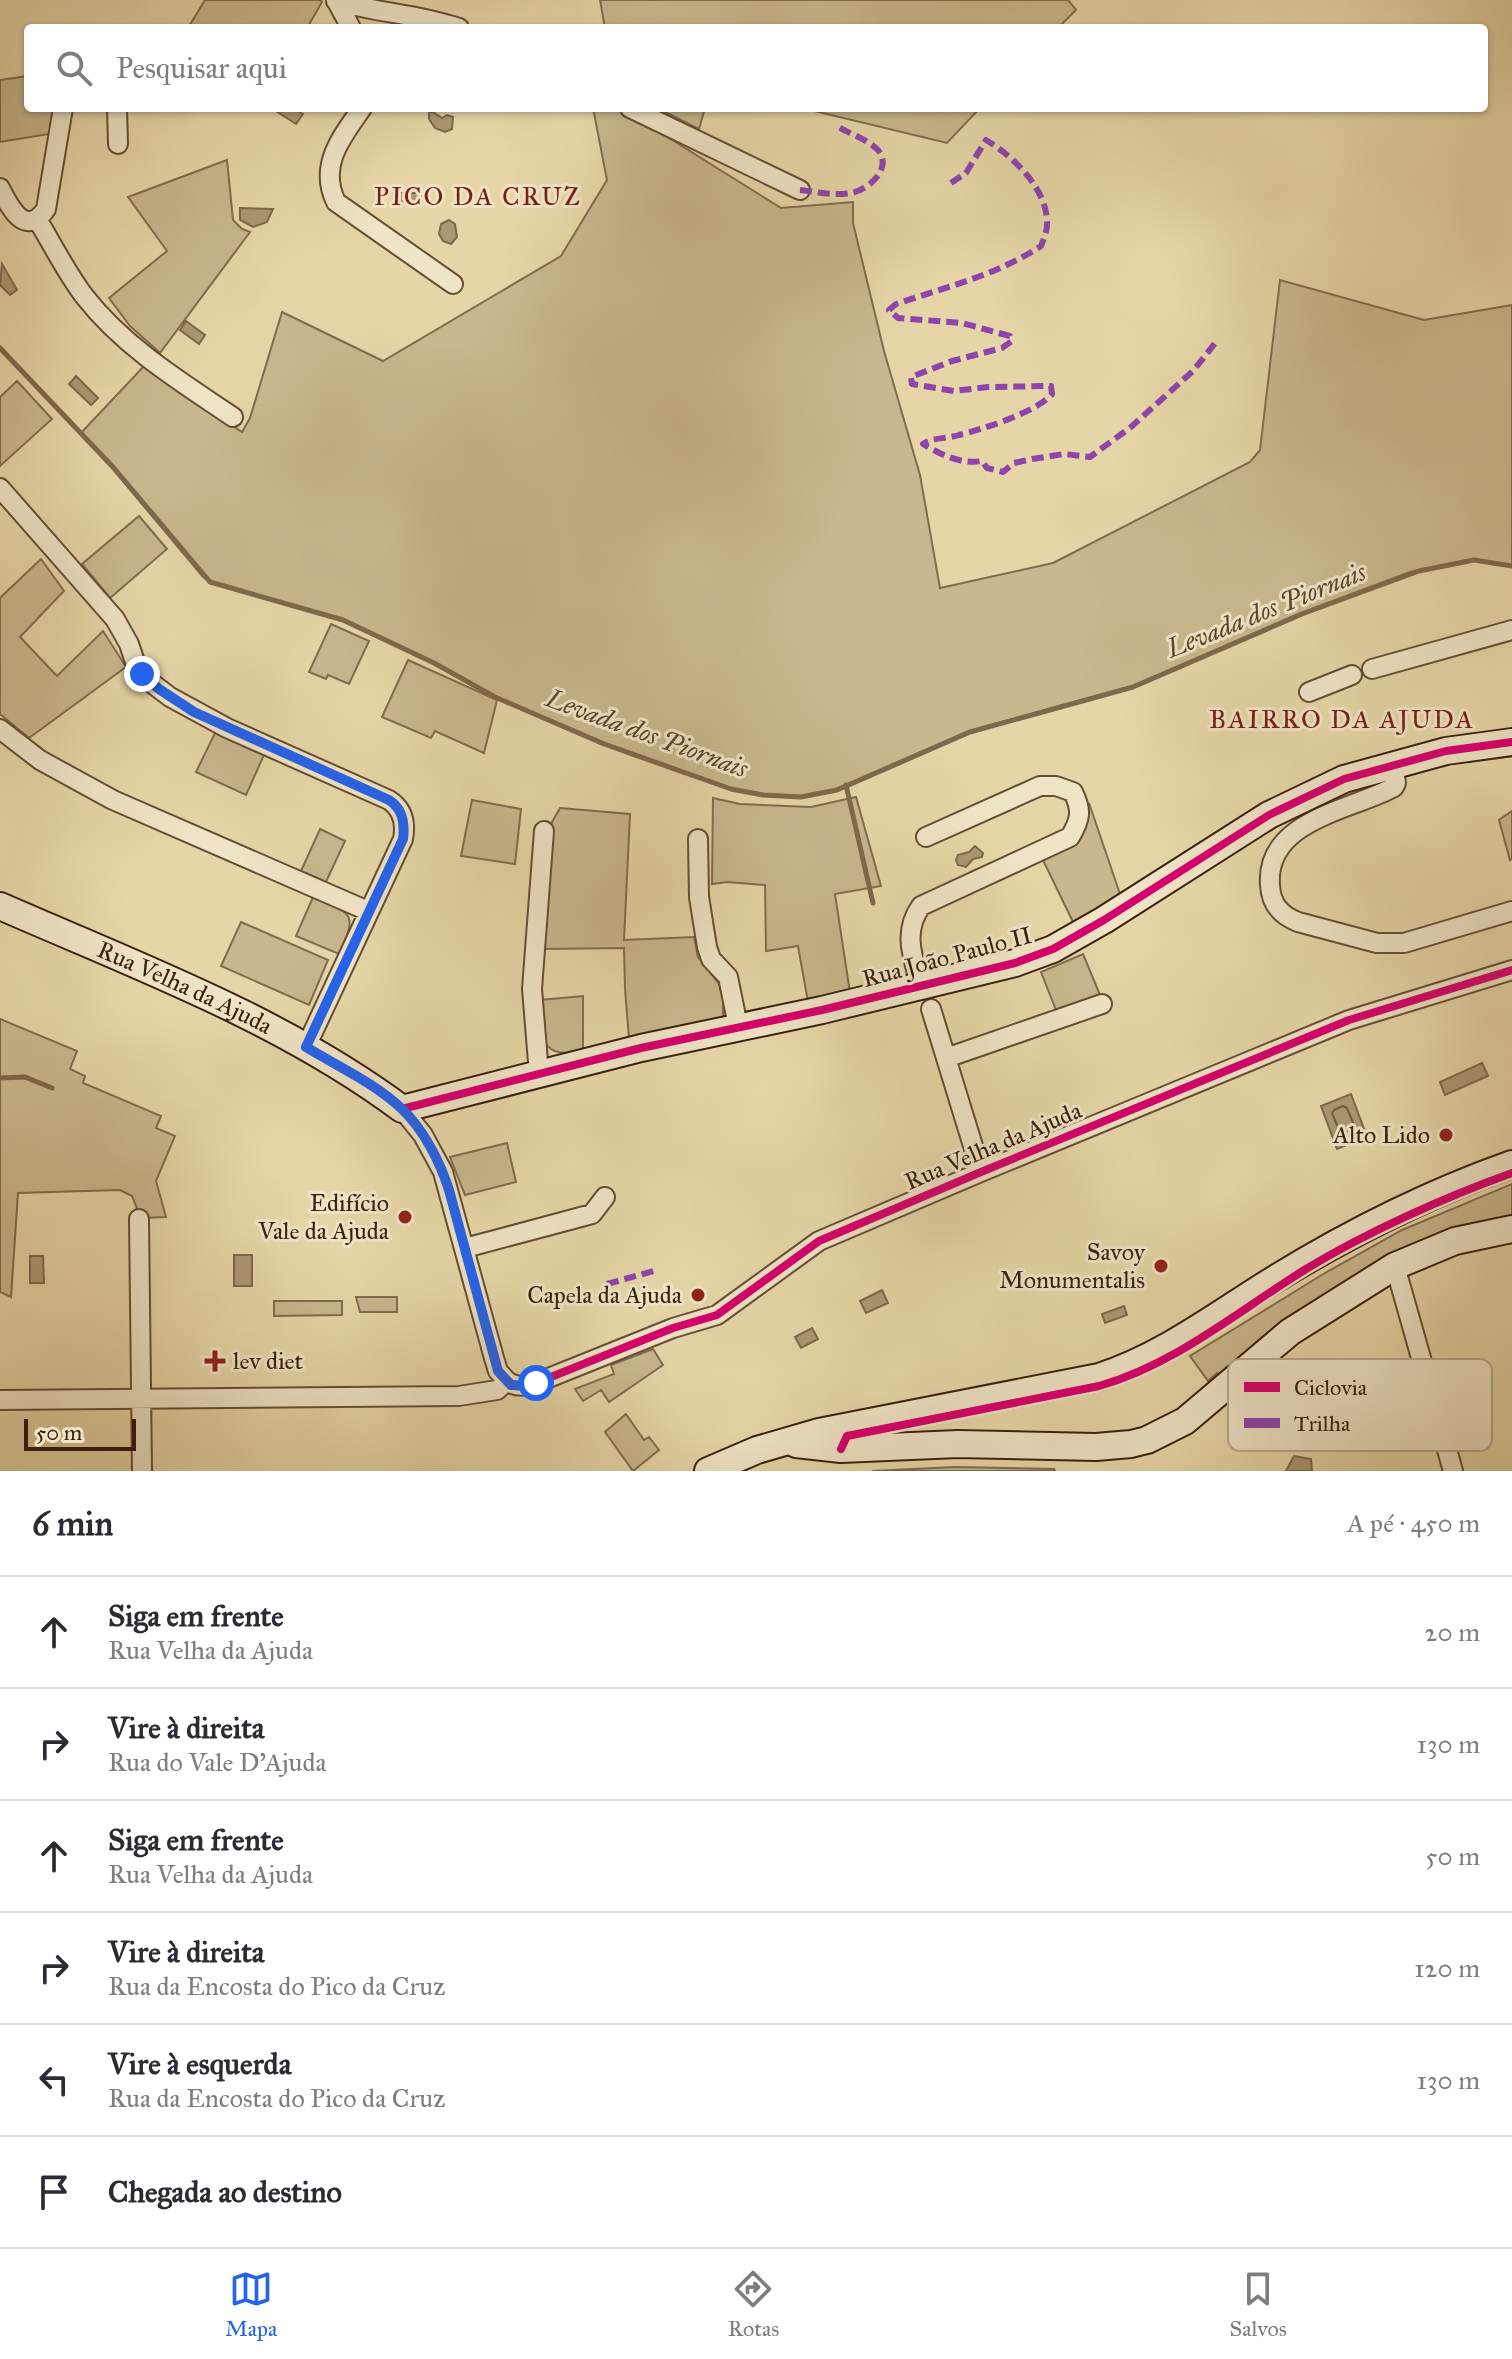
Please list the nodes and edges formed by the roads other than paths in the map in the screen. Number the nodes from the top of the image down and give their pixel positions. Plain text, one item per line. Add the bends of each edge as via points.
1 (336, 0) edge
2 (349, 24) edge
3 (448, 24) edge
4 (62, 112) edge
5 (117, 112) edge
6 (359, 112) edge
7 (638, 112) edge
8 (118, 144) dead end
9 (0, 188) edge
10 (800, 190) dead end
11 (37, 219) junction
12 (453, 284) dead end
13 (233, 417) dead end
14 (0, 488) edge
15 (1512, 630) edge
16 (1372, 669) dead end
17 (1352, 675) dead end
18 (1309, 692) dead end
19 (0, 729) edge
20 (1512, 742) edge
21 (1393, 765) junction
22 (544, 831) dead end
23 (926, 837) dead end
24 (698, 839) dead end
25 (0, 906) edge
26 (368, 911) junction
27 (1512, 911) edge
28 (1512, 970) edge
29 (926, 998) junction
30 (1102, 1004) dead end
31 (738, 1026) junction
32 (306, 1047) junction
33 (946, 1058) junction
34 (539, 1074) junction
35 (402, 1109) junction
36 (1512, 1164) edge
37 (981, 1172) junction
38 (605, 1197) dead end
39 (139, 1219) dead end
40 (1512, 1229) edge
41 (465, 1248) junction
42 (1395, 1266) junction
43 (1258, 1359) edge
44 (1421, 1359) edge
45 (507, 1381) junction
46 (1228, 1384) edge
47 (0, 1400) edge
48 (141, 1400) junction
49 (776, 1445) junction
50 (1447, 1451) edge
51 (142, 1471) edge
52 (708, 1471) edge
53 (1453, 1471) edge

1 - 2 street
1 - 3 street
4 - 11 street via 46,209
5 - 8 street
6 - 12 street via 331,157 336,202
7 - 10 street
9 - 11 street via 20,219
11 - 13 street via 85,298 116,331
14 - 26 street via 115,619 137,668 159,689 194,712 396,804 403,816 403,839
15 - 16 street
17 - 18 street
19 - 26 street via 113,800
20 - 21 street, Rua João Paulo II
21 - 27 street via 1394,787 1315,818 1286,841 1269,873 1277,908 1286,918 1377,943 1404,943
21 - 29 street, Rua João Paulo II via 1344,779 1269,815 1053,949 978,973
22 - 34 street via 532,989
23 - 29 street via 1040,786 1073,792 1081,808 1070,837 921,906 909,938
24 - 31 street via 707,947 728,977
25 - 32 street, Rua Velha da Ajuda via 246,1014
26 - 32 street
28 - 37 street, Rua Velha da Ajuda via 1349,1020
29 - 31 street, Rua João Paulo II
29 - 33 street
30 - 33 street
31 - 34 street, Rua João Paulo II
32 - 35 street, Rua Velha da Ajuda
33 - 37 street
34 - 35 street, Rua João Paulo II
35 - 41 street via 443,1172
36 - 49 street via 1345,1239 1122,1370
37 - 45 street, Rua Velha da Ajuda via 819,1241 717,1315 536,1383
38 - 41 street via 592,1214
39 - 48 street
40 - 42 street via 1455,1241
41 - 45 street via 498,1371
42 - 43 street via 1290,1332
42 - 44 street
45 - 48 street, Rua Velha da Ajuda via 497,1390 459,1396
46 - 49 street via 1174,1428 1113,1446
47 - 48 street, Rua Velha da Ajuda
48 - 51 street
49 - 52 street
50 - 53 street

